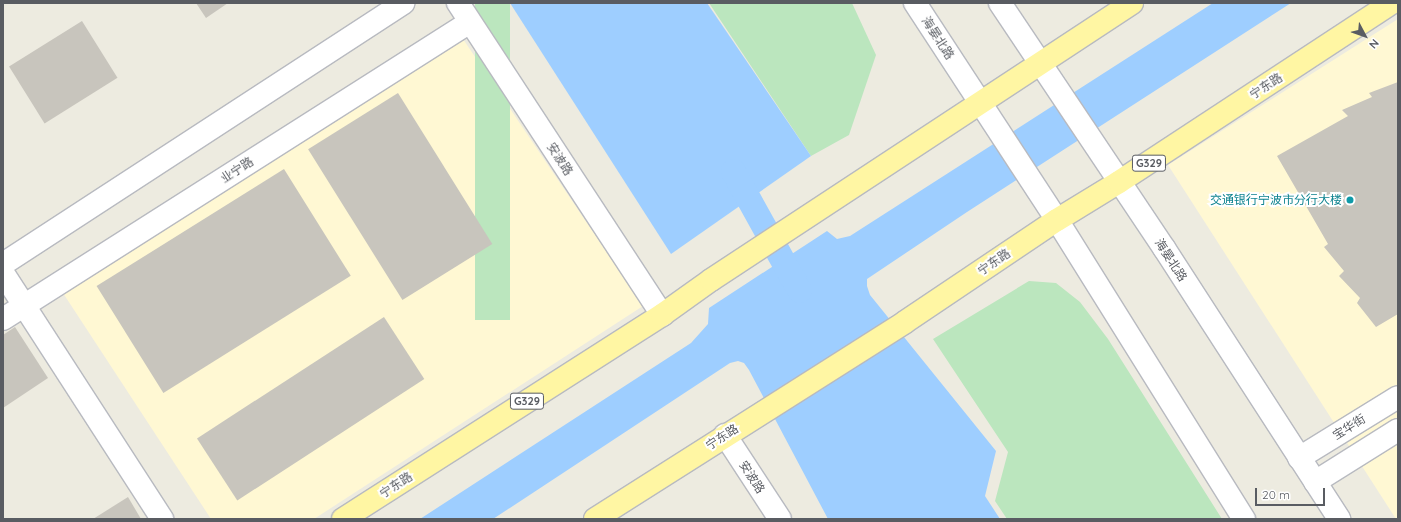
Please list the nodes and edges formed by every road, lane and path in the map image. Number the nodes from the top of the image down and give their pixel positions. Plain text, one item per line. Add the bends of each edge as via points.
1 (404, 3) edge
2 (458, 3) edge
3 (915, 3) edge
4 (1000, 3) edge
5 (1132, 3) edge
6 (1392, 3) edge
7 (470, 22) junction
8 (1040, 63) junction
9 (979, 104) junction
10 (1119, 182) junction
11 (1057, 220) junction
12 (3, 264) edge
13 (3, 273) edge
14 (24, 306) junction
15 (662, 315) junction
16 (3, 319) edge
17 (1398, 397) edge
18 (1398, 430) edge
19 (725, 435) junction
20 (1299, 458) junction
21 (1315, 482) junction
22 (162, 519) edge
23 (343, 519) edge
24 (596, 519) edge
25 (780, 519) edge
26 (1244, 519) edge
27 (1338, 519) edge

1 - 12 street
2 - 7 street, 安波路
3 - 9 street, 海晏北路
4 - 8 street, 海晏北路
5 - 8 main road, 宁东路 / G329
6 - 10 main road, 宁东路 / G329
7 - 14 street, 业宁路
7 - 15 street, 安波路
8 - 9 main road, 宁东路 / G329
8 - 10 street, 海晏北路
9 - 11 street, 海晏北路
9 - 15 main road, 宁东路 / G329
10 - 11 main road, 宁东路 / G329
10 - 20 street, 海晏北路
11 - 19 main road, 宁东路 / G329 via 905,322
11 - 26 street, 海晏北路
13 - 14 street
14 - 16 street, 业宁路
14 - 22 street
15 - 23 main road, 宁东路 / G329
17 - 20 street, 宝华街
18 - 21 street
19 - 24 main road, 宁东路 / G329
19 - 25 street, 安波路
20 - 21 street, 海晏北路
21 - 27 street, 海晏北路

